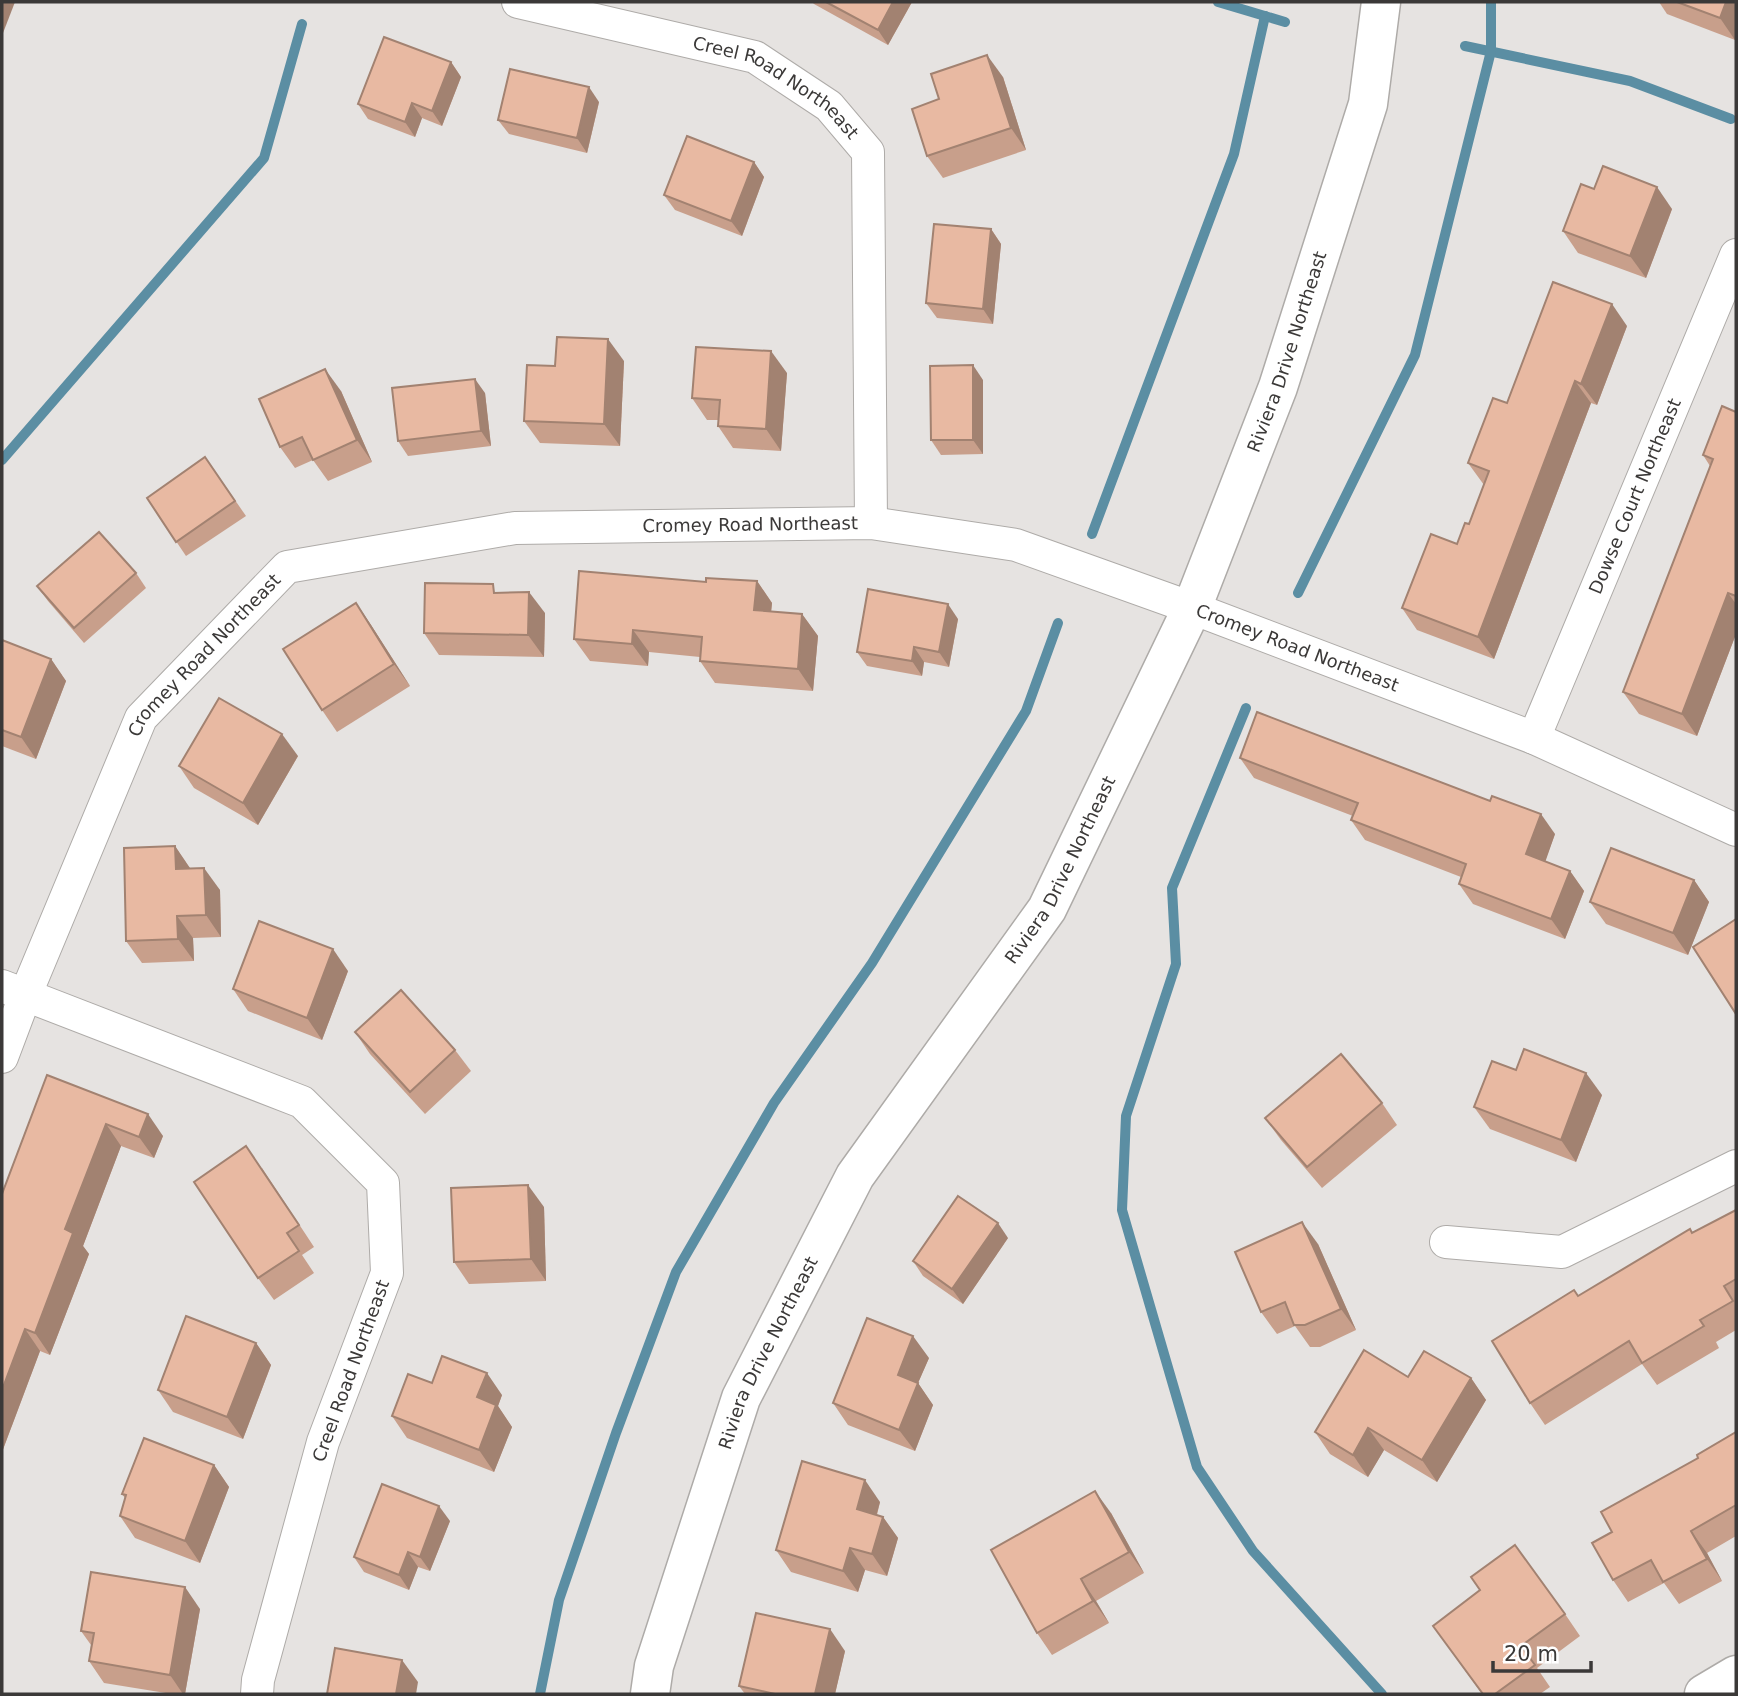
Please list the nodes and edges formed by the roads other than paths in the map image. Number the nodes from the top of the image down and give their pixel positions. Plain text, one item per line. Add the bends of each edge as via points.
1 (518, 2) edge
2 (1381, 2) edge
3 (1736, 255) edge
4 (871, 523) junction
5 (1192, 608) junction
6 (1534, 737) junction
7 (1736, 830) edge
8 (14, 991) edge
9 (2, 1056) edge
10 (1736, 1166) edge
11 (1446, 1242) dead end
12 (1736, 1675) edge
13 (257, 1694) edge
14 (650, 1694) edge
15 (1704, 1694) edge

1 - 4 street, Creel Road Northeast via 755,57 830,106 868,152
2 - 5 street, Riviera Drive Northeast via 1368,104 1278,387
3 - 6 street, Dowse Court Northeast
4 - 5 street, Cromey Road Northeast via 1016,545
4 - 8 street, Cromey Road Northeast via 515,528 287,568 141,718
5 - 6 street, Cromey Road Northeast
5 - 14 street, Riviera Drive Northeast via 1047,909 855,1176 741,1398 654,1666
6 - 7 street, Cromey Road Northeast
8 - 9 street, Cromey Road Northeast
8 - 13 street, Creel Road Northeast via 302,1102 383,1183 387,1273 323,1442
10 - 11 street via 1562,1252
12 - 15 street

